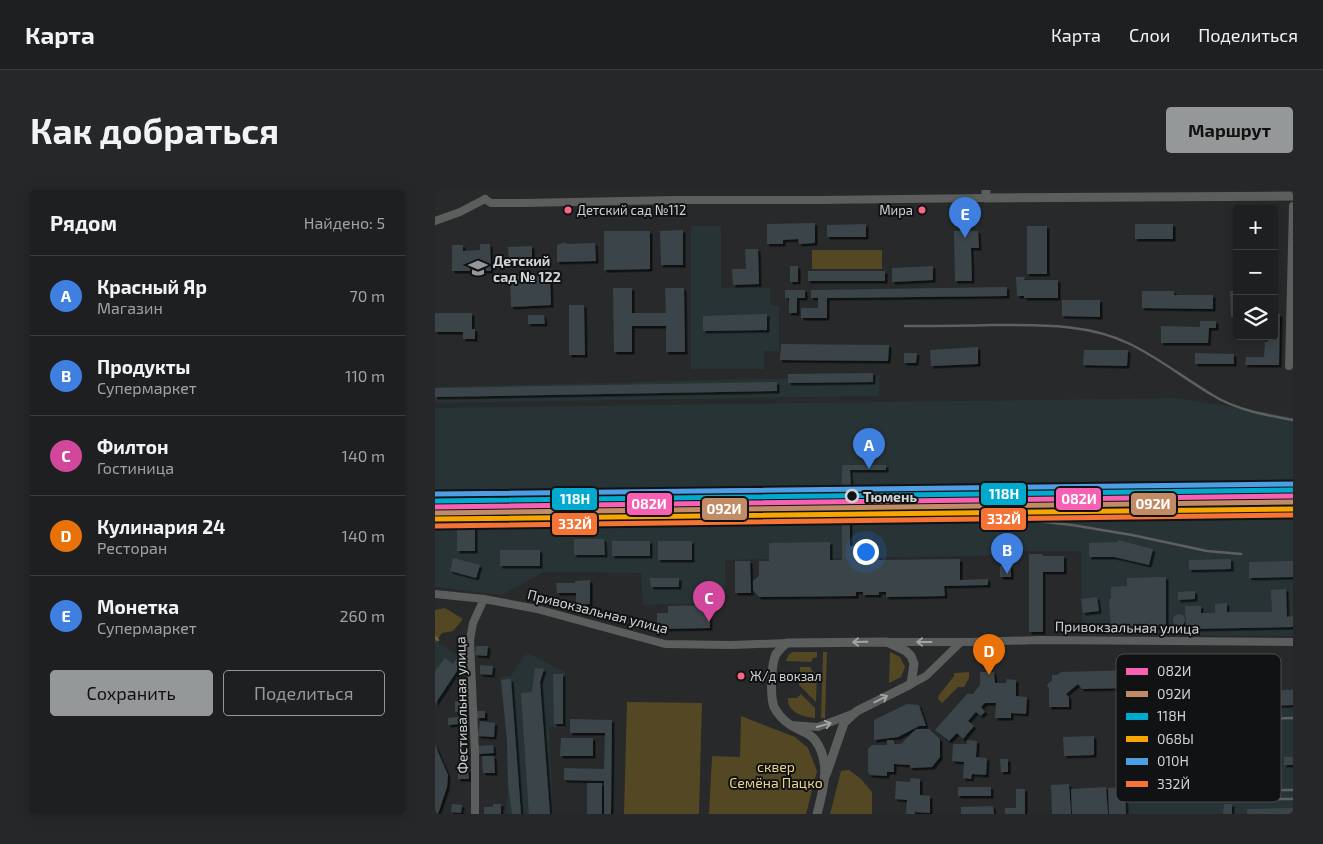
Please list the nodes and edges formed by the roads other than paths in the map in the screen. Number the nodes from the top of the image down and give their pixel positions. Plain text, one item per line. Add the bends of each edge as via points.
1 (674, 190) edge
2 (986, 194) edge
3 (1293, 196) edge
4 (674, 200) junction
5 (1293, 206) edge
6 (435, 221) edge
7 (1289, 366) dead end
8 (435, 594) edge
9 (484, 599) junction
10 (887, 642) junction
11 (961, 642) junction
12 (1293, 642) edge
13 (787, 643) junction
14 (911, 684) junction
15 (857, 712) junction
16 (789, 724) junction
17 (826, 775) junction
18 (475, 814) edge
19 (817, 814) edge

1 - 4 street
2 - 3 street
2 - 4 street via 819,200
4 - 6 street via 523,203 491,202 483,196 460,212
5 - 7 street
8 - 9 street, Привокзальная улица
9 - 13 street, Привокзальная улица via 537,609 665,644
9 - 18 street, Фестивальная улица via 473,623 470,640
11 -> 10 street, Привокзальная улица
10 -> 13 street, Привокзальная улица
10 - 14 street, Привокзальная улица via 911,656 914,664
11 - 12 street, Привокзальная улица
11 - 14 street via 926,676
13 - 16 street via 777,652 773,664 772,696 774,707
15 -> 14 street
16 -> 15 street via 818,727
15 - 17 street via 844,723
16 - 17 street via 809,734 815,741
17 - 19 street

